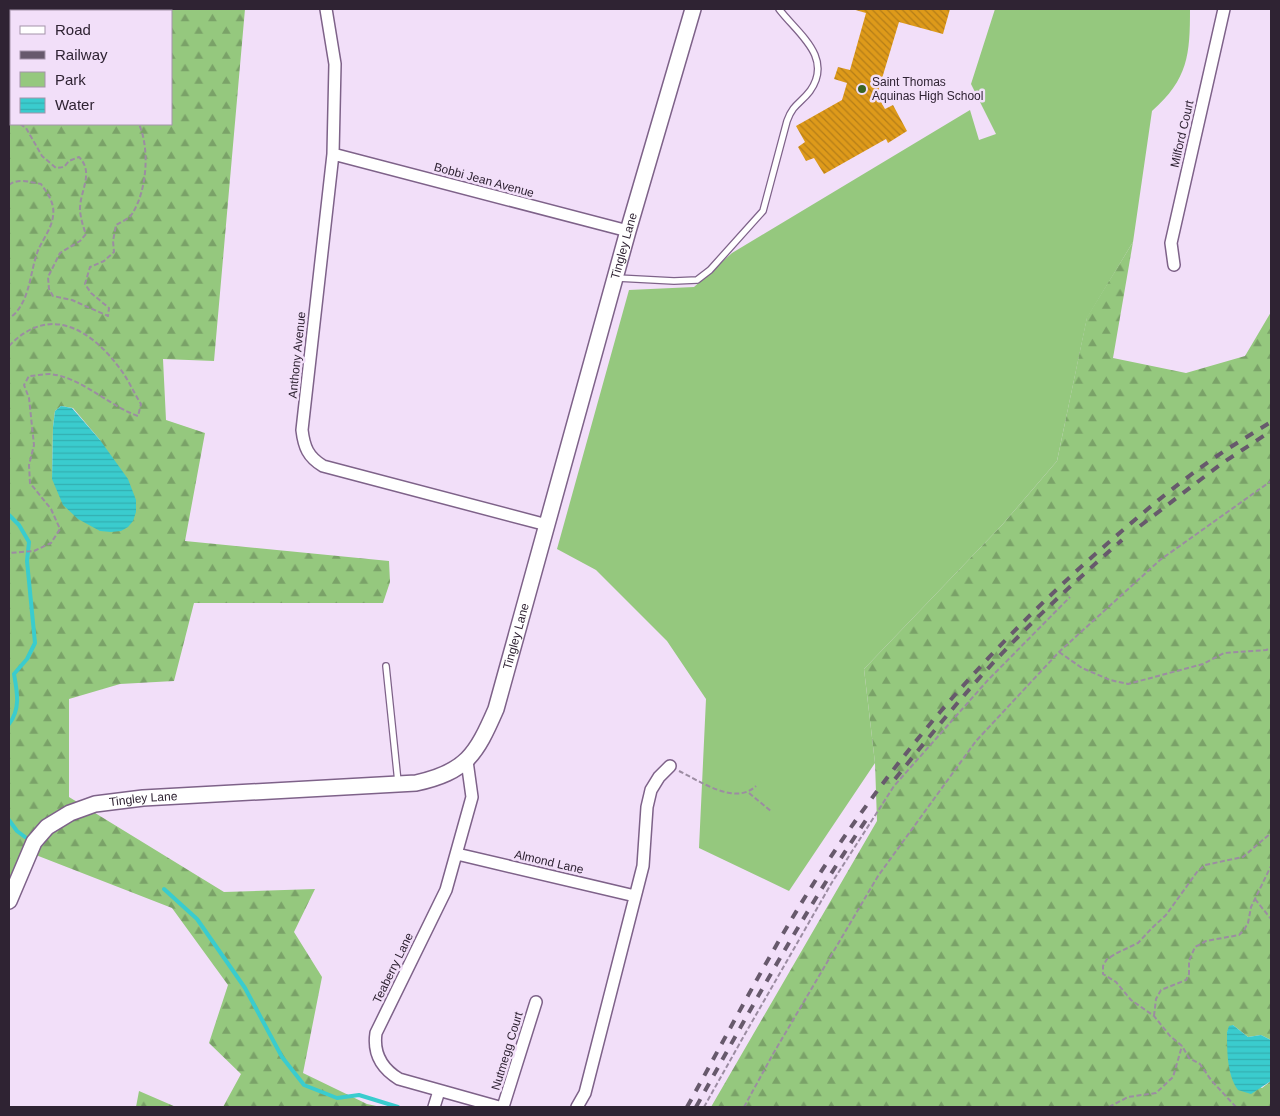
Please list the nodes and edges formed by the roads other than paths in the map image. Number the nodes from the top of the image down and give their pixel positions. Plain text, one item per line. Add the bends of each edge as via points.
1 (326, 9) edge
2 (693, 9) edge
3 (778, 9) edge
4 (1224, 9) edge
5 (333, 154) junction
6 (628, 231) junction
7 (1174, 265) dead end
8 (616, 278) junction
9 (547, 525) junction
10 (386, 666) dead end
11 (467, 762) junction
12 (670, 766) road end
13 (398, 784) junction
14 (457, 854) junction
15 (635, 896) junction
16 (9, 901) edge
17 (536, 1002) dead end
18 (439, 1091) junction
19 (434, 1107) edge
20 (498, 1107) edge
21 (503, 1107) edge
22 (577, 1107) edge

1 - 5 street, Anthony Avenue via 335,64
2 - 6 street, Tingley Lane
3 - 8 lane via 813,49 818,64 817,79 791,110 763,211 697,280
4 - 7 street, Milford Court via 1171,243
5 - 6 street, Bobbi Jean Avenue
5 - 9 street, Anthony Avenue via 302,430 307,452 323,466
6 - 8 street, Tingley Lane
8 - 9 street, Tingley Lane
9 - 11 street, Tingley Lane via 496,709
10 - 13 lane
11 - 13 street, Tingley Lane via 444,776
11 - 14 street, Teaberry Lane via 472,797
12 - 15 street via 651,790 643,866
13 - 16 street, Tingley Lane via 160,796 96,804 47,826 34,842
14 - 15 street, Almond Lane
14 - 18 street, Teaberry Lane via 446,890 375,1041 378,1058 391,1075
15 - 22 street via 584,1093
17 - 21 street, Nutmegg Court
18 - 19 street
18 - 20 street, Teaberry Lane

